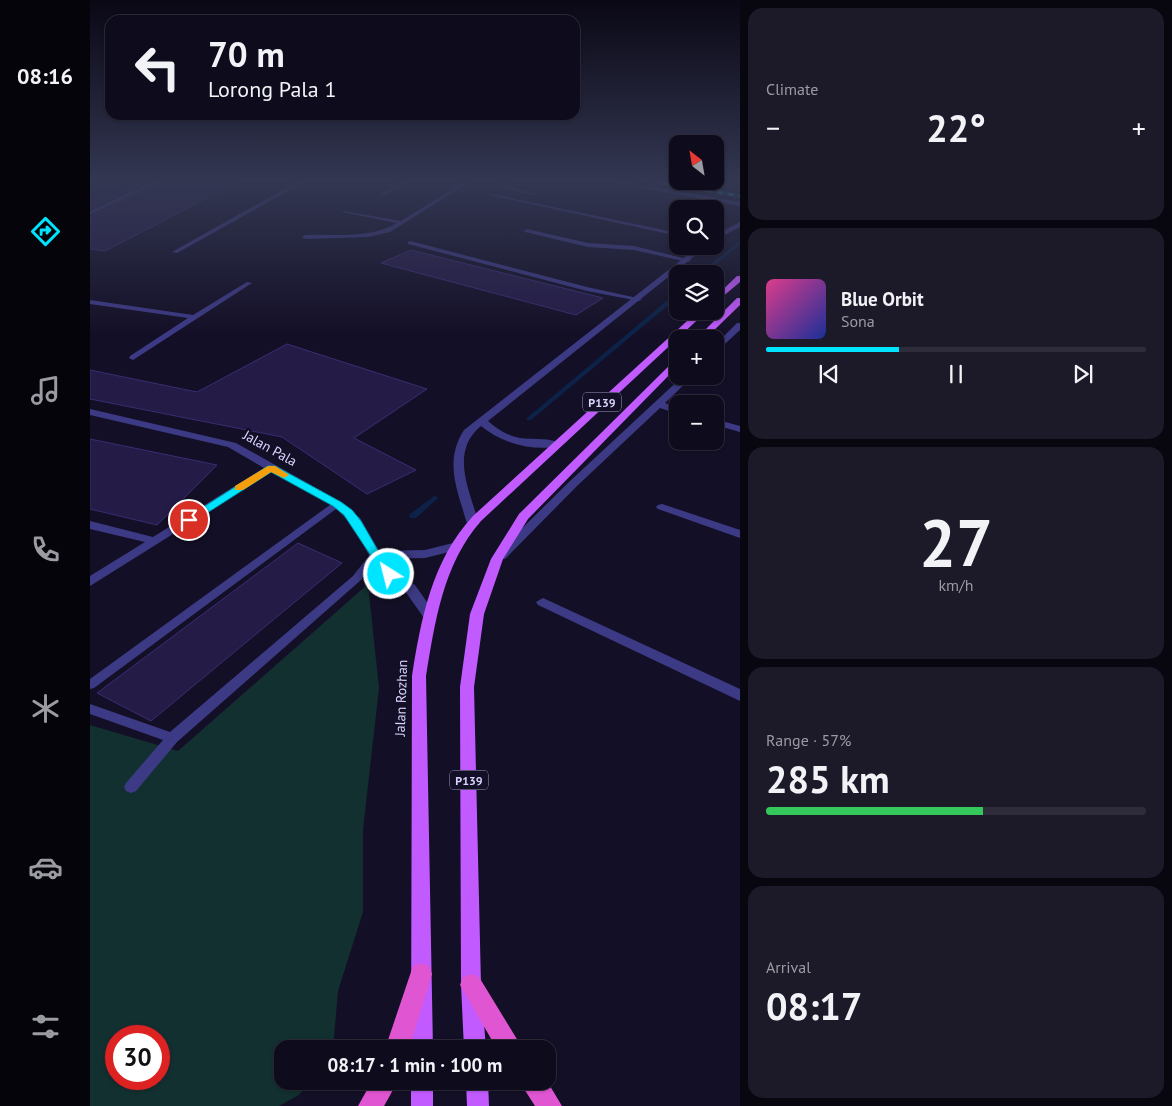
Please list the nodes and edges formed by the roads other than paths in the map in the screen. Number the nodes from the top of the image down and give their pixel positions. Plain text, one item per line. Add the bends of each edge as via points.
1 (212, 232) edge
2 (385, 232) edge
3 (530, 232) edge
4 (305, 237) dead end
5 (410, 243) dead end
6 (175, 252) dead end
7 (694, 255) edge
8 (688, 260) junction
9 (740, 278) edge
10 (249, 282) dead end
11 (724, 293) edge
12 (639, 299) junction
13 (740, 300) edge
14 (90, 302) edge
15 (194, 318) junction
16 (693, 320) edge
17 (740, 325) edge
18 (709, 330) edge
19 (724, 341) edge
20 (133, 358) dead end
21 (669, 369) edge
22 (680, 385) edge
23 (660, 405) junction
24 (669, 408) edge
25 (90, 412) edge
26 (481, 420) junction
27 (724, 425) edge
28 (740, 429) edge
29 (555, 444) junction
30 (271, 468) junction
31 (337, 504) junction
32 (662, 507) dead end
33 (473, 524) junction
34 (90, 525) edge
35 (740, 534) edge
36 (156, 540) junction
37 (456, 546) junction
38 (375, 555) junction
39 (497, 560) junction
40 (90, 582) edge
41 (543, 602) dead end
42 (429, 616) junction
43 (90, 685) edge
44 (740, 696) edge
45 (90, 709) edge
46 (172, 738) junction
47 (131, 787) dead end
48 (421, 974) junction
49 (471, 985) junction
50 (400, 1040) edge
51 (422, 1040) edge
52 (474, 1040) edge
53 (505, 1040) edge
54 (380, 1090) edge
55 (422, 1090) edge
56 (477, 1090) edge
57 (538, 1090) edge
58 (370, 1106) edge
59 (422, 1106) edge
60 (478, 1106) edge
61 (550, 1106) edge

1 - 6 street
2 - 4 lane
3 - 8 lane via 588,245 634,248
5 - 12 lane
7 - 8 street
8 - 12 street
9 - 11 main road
10 - 15 lane
12 - 26 street
13 - 18 main road
14 - 15 lane
15 - 20 lane
16 - 29 main road, Jalan Rozhan / P139
17 - 19 street
21 - 39 main road, P139 via 523,517
22 - 23 street
23 - 24 street
23 - 39 street via 573,484
25 - 30 street, Jalan Pala via 232,445
26 - 29 street via 500,436 513,441
26 - 33 street via 460,443 456,456
27 - 28 street
29 - 33 main road, Jalan Rozhan / P139
30 - 31 street, Jalan Pala
30 - 36 street
31 - 38 street, Jalan Pala via 356,521
31 - 43 lane
32 - 35 street
33 - 37 main road, Jalan Rozhan / P139
34 - 36 street
36 - 40 street
37 - 38 street via 434,554
37 - 42 main road, Jalan Rozhan / P139
38 - 42 street, Jalan Pala via 389,574 410,588
38 - 46 lane via 357,578
39 - 49 main road, P139 via 475,623 467,687
41 - 44 street
42 - 48 main road, Jalan Rozhan / P139 via 419,676
45 - 46 lane
46 - 47 lane
48 - 50 highway
48 - 51 main road, Jalan Rozhan / P139
49 - 52 main road, P139
49 - 53 highway
54 - 58 highway
55 - 59 main road
56 - 60 main road
57 - 61 highway

